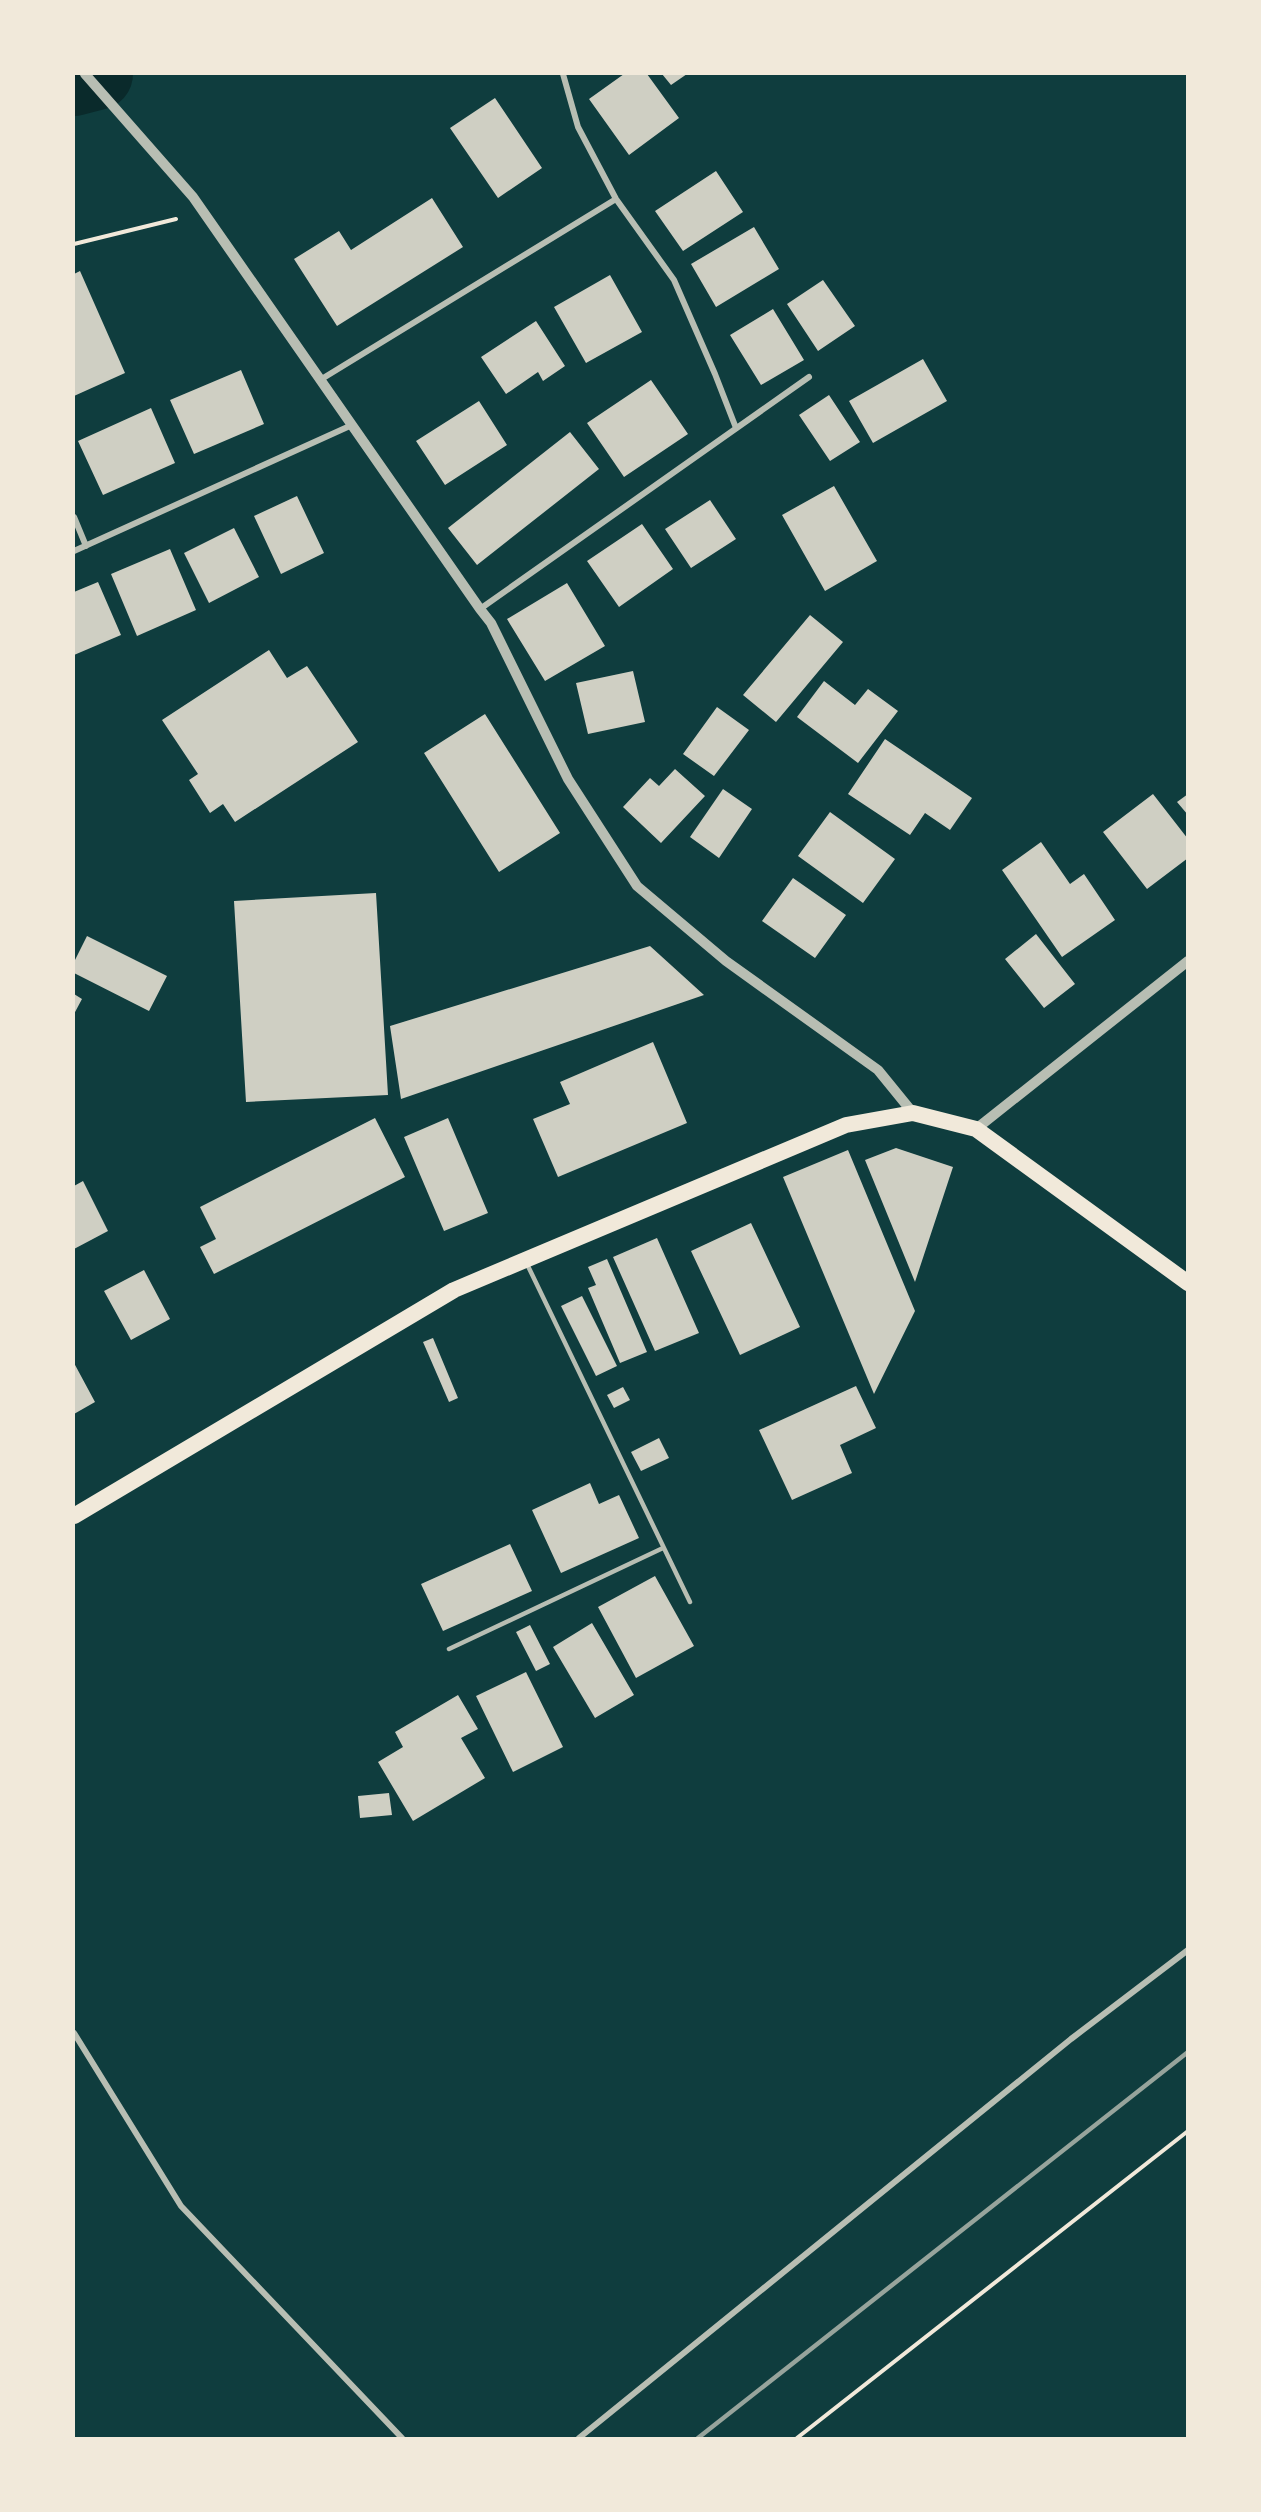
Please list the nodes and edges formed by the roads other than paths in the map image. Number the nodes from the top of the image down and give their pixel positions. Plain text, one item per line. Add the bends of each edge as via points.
1 (85, 74) edge
2 (563, 74) edge
3 (616, 199) junction
4 (809, 377) dead end
5 (320, 380) junction
6 (352, 425) junction
7 (736, 428) junction
8 (74, 517) edge
9 (86, 546) junction
10 (74, 551) edge
11 (480, 609) junction
12 (1188, 961) edge
13 (914, 1113) junction
14 (976, 1129) junction
15 (525, 1260) junction
16 (1188, 1283) edge
17 (74, 1516) edge
18 (663, 1548) junction
19 (690, 1602) dead end
20 (449, 1649) dead end
21 (1188, 1950) edge
22 (74, 2033) edge
23 (402, 2439) edge
24 (579, 2439) edge

1 - 5 street via 193,197
2 - 3 street via 578,127
3 - 5 street
3 - 7 street via 674,280
4 - 7 street
5 - 6 street
6 - 9 street
6 - 11 street
7 - 11 street
8 - 9 street
9 - 10 street
11 - 13 street via 568,779 637,885 726,961 878,1070
12 - 14 street
13 - 14 highway
13 - 15 highway via 846,1125
14 - 16 highway
15 - 17 highway via 454,1290
15 - 18 lane
18 - 19 lane
18 - 20 lane
21 - 24 street via 1071,2039
22 - 23 street via 181,2206

